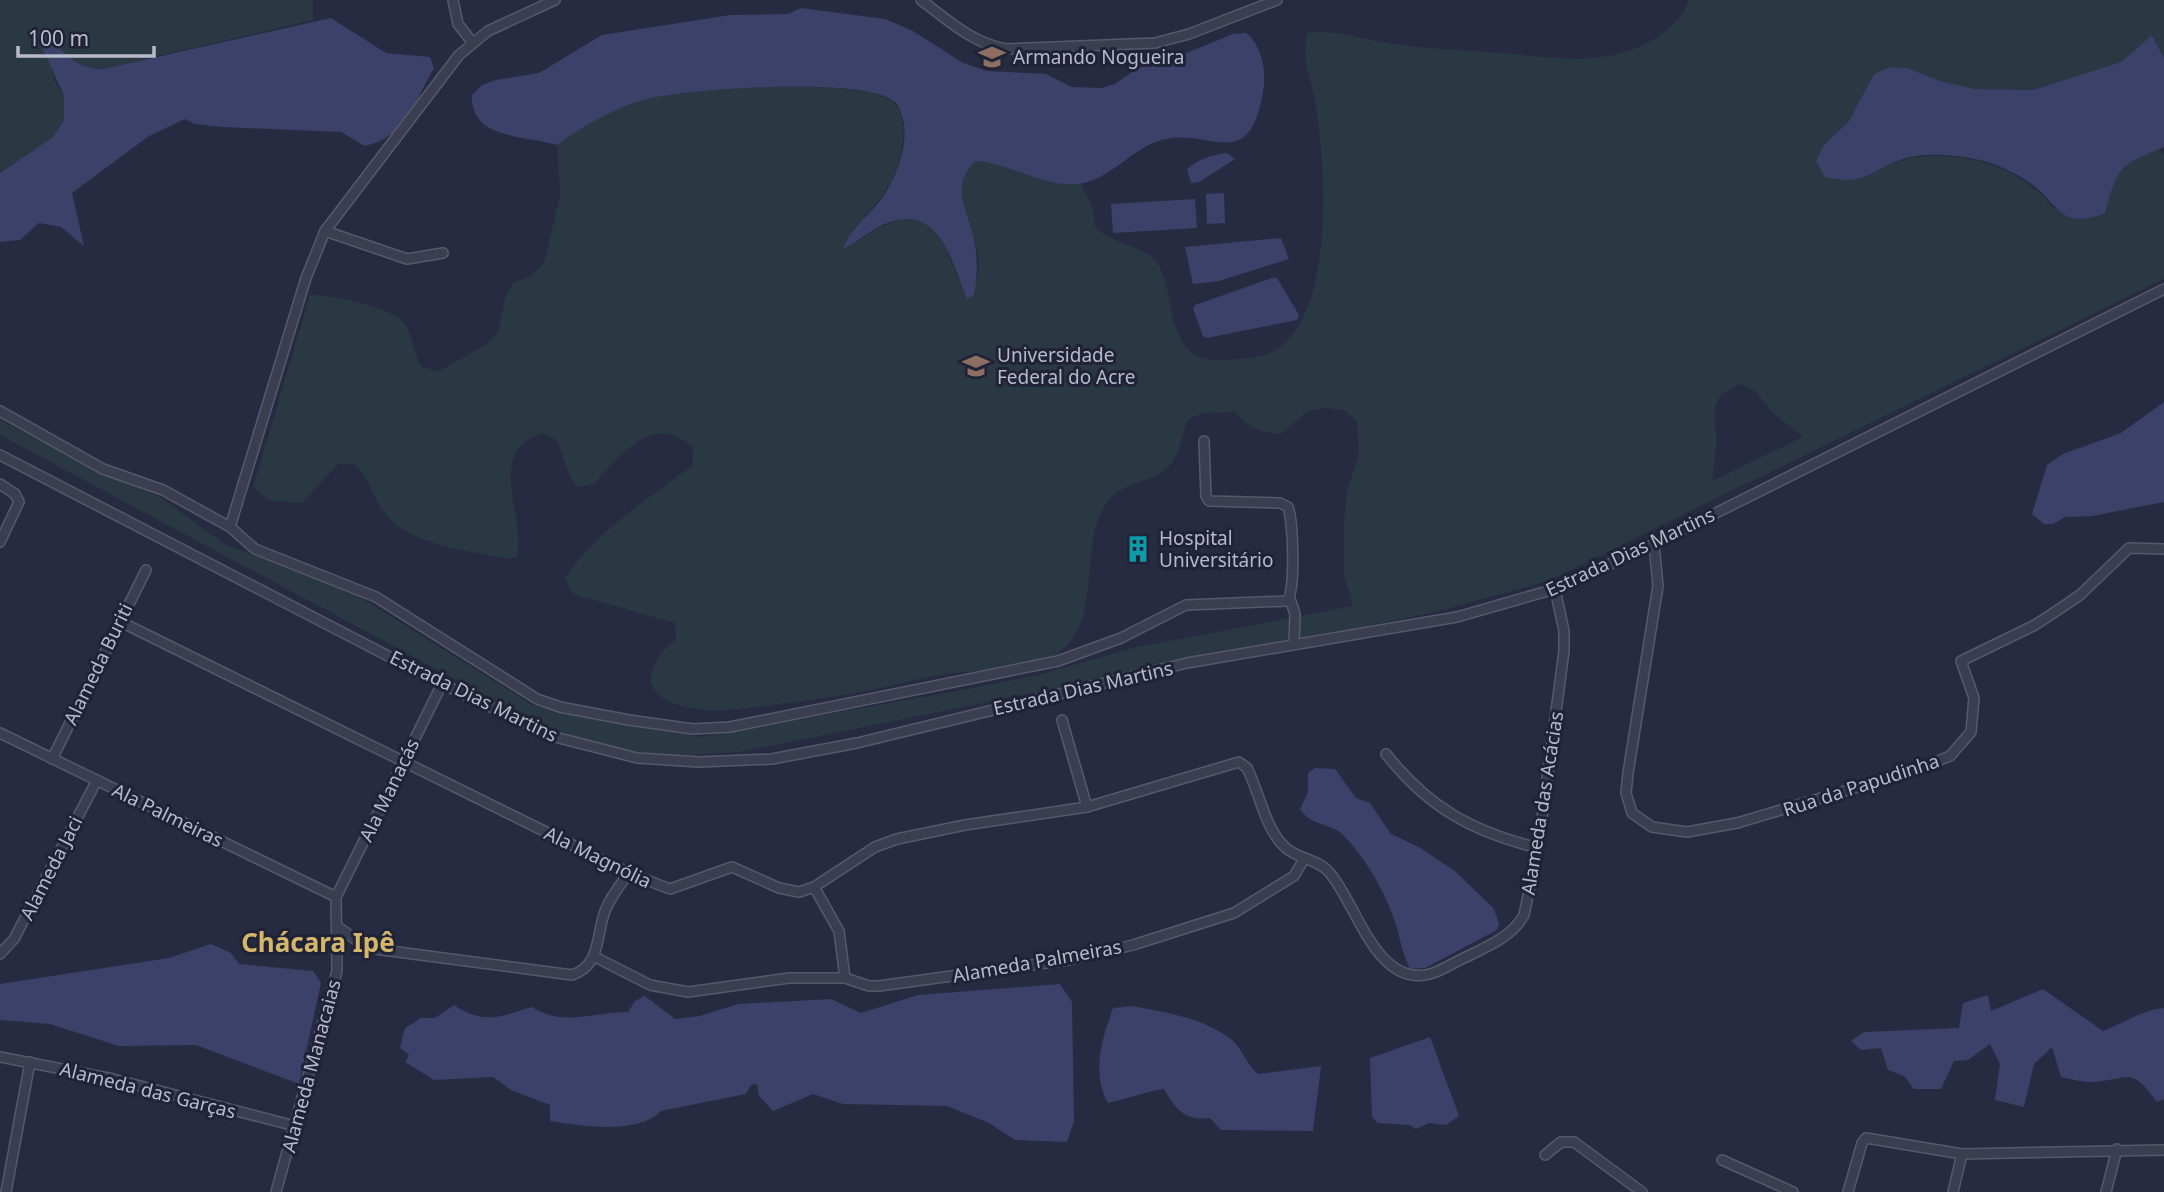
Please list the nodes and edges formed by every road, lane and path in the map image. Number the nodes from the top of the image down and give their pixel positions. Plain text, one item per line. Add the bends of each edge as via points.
1 (453, 0) edge
2 (555, 0) edge
3 (921, 0) edge
4 (1277, 0) edge
5 (472, 42) junction
6 (325, 231) junction
7 (443, 253) dead end
8 (2164, 289) edge
9 (0, 411) edge
10 (1204, 441) dead end
11 (0, 455) edge
12 (0, 484) edge
13 (230, 527) junction
14 (0, 542) edge
15 (1654, 544) junction
16 (2164, 549) edge
17 (146, 570) dead end
18 (1555, 589) junction
19 (1290, 599) junction
20 (119, 621) junction
21 (1294, 644) junction
22 (442, 684) junction
23 (1062, 720) dead end
24 (0, 733) edge
25 (1386, 754) dead end
26 (52, 759) junction
27 (403, 759) junction
28 (97, 780) junction
29 (1087, 807) junction
30 (1538, 848) junction
31 (1304, 859) junction
32 (629, 873) junction
33 (814, 887) junction
34 (336, 897) junction
35 (337, 926) junction
36 (0, 954) edge
37 (595, 957) junction
38 (845, 978) junction
39 (0, 1056) edge
40 (30, 1062) junction
41 (295, 1126) junction
42 (2117, 1149) junction
43 (2164, 1150) edge
44 (1962, 1154) junction
45 (1545, 1156) dead end
46 (1722, 1160) dead end
47 (6, 1192) edge
48 (276, 1192) edge
49 (1642, 1192) edge
50 (1793, 1192) edge
51 (1848, 1192) edge
52 (1953, 1192) edge
53 (2106, 1192) edge

1 - 5 street via 458,24
2 - 5 street
3 - 4 street via 971,38 1006,49 1155,43
5 - 6 street
6 - 7 street via 407,259
6 - 13 street via 306,278
8 - 15 street, Estrada Dias Martins
9 - 13 street via 103,468 163,490
10 - 19 street via 1209,501 1288,507
11 - 22 street, Estrada Dias Martins
12 - 14 street via 15,494 18,507
13 - 19 street via 255,549 376,597 537,699 560,707 693,729 747,724 1058,661 1121,638 1186,605
15 - 16 street, Rua da Papudinha via 1658,586 1626,793 1632,813 1640,821 1668,831 1710,830 1951,756 1971,732 1975,714 1961,661 2055,612 2129,548
15 - 18 street, Estrada Dias Martins
17 - 20 street, Alameda Buriti
18 - 21 street, Estrada Dias Martins via 1457,617
18 - 30 street, Alameda das Acácias via 1564,652
19 - 21 street via 1295,614
20 - 26 street, Alameda Buriti
20 - 27 street, Ala Magnólia
21 - 22 street, Estrada Dias Martins via 1102,682 795,756 737,761 647,759 586,747 517,721
22 - 27 street, Ala Manacás
23 - 29 street
24 - 26 street, Ala Palmeiras
25 - 30 street via 1418,791 1459,821
26 - 28 street, Ala Palmeiras
27 - 32 street, Ala Magnólia
27 - 34 street, Ala Manacás
28 - 34 street, Ala Palmeiras
28 - 36 street, Alameda Jaci via 14,940
29 - 31 street, Alameda das Acácias via 1239,762 1248,768 1274,834
29 - 33 street via 897,839 875,847
30 - 31 street, Alameda das Acácias via 1519,925 1486,947 1431,974 1419,975 1407,975 1385,963 1334,877 1320,864
31 - 38 street, Alameda Palmeiras via 1294,876 1234,913 1133,945 1068,960 879,986
32 - 33 street, Ala Magnólia via 670,889 732,867 779,888 799,892
32 - 37 street via 606,907
33 - 38 street via 839,932
34 - 35 street, Alameda Manacaias
35 - 37 street via 375,949 562,976 581,972
35 - 41 street, Alameda Manacaias via 337,971
37 - 38 street, Alameda Palmeiras via 650,985 688,992 789,978
39 - 40 street, Alameda das Garças
40 - 41 street, Alameda das Garças
40 - 47 street
41 - 48 street, Alameda Manacaias
42 - 43 street
42 - 44 street
42 - 53 street
44 - 51 street via 1866,1138
44 - 52 street
45 - 49 street via 1561,1142 1574,1142
46 - 50 street

